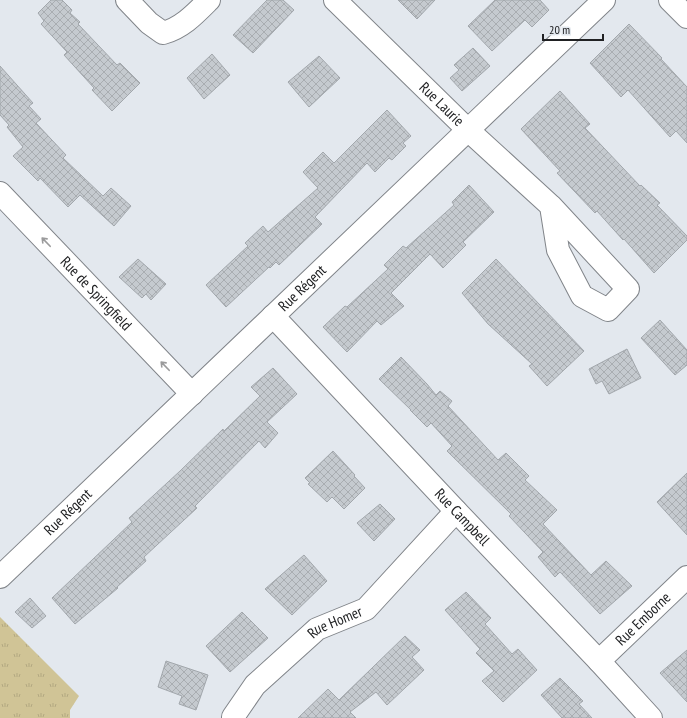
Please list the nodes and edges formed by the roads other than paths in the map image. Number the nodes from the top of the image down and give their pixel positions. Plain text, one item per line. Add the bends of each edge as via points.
1 (127, 0) edge
2 (209, 0) edge
3 (335, 0) edge
4 (604, 0) edge
5 (670, 0) edge
6 (687, 17) edge
7 (468, 130) junction
8 (0, 193) edge
9 (551, 206) dead end
10 (273, 316) junction
11 (192, 394) junction
12 (456, 511) junction
13 (0, 577) edge
14 (687, 577) edge
15 (599, 661) junction
16 (234, 718) edge
17 (651, 718) edge

1 - 2 street via 163,33 174,30 188,20
3 - 7 street, Rue Laurie
4 - 7 street, Rue Régent
5 - 6 street
7 - 9 street, Rue Laurie
7 - 10 street, Rue Régent
11 -> 8 street, Rue de Springfield
10 - 11 street, Rue Régent
10 - 12 street, Rue Campbell
11 - 13 street, Rue Régent
12 - 15 street, Rue Campbell
12 - 16 street, Rue Homer via 366,609 317,629 255,685
14 - 15 street, Rue Emborne
15 - 17 street, Rue Campbell

